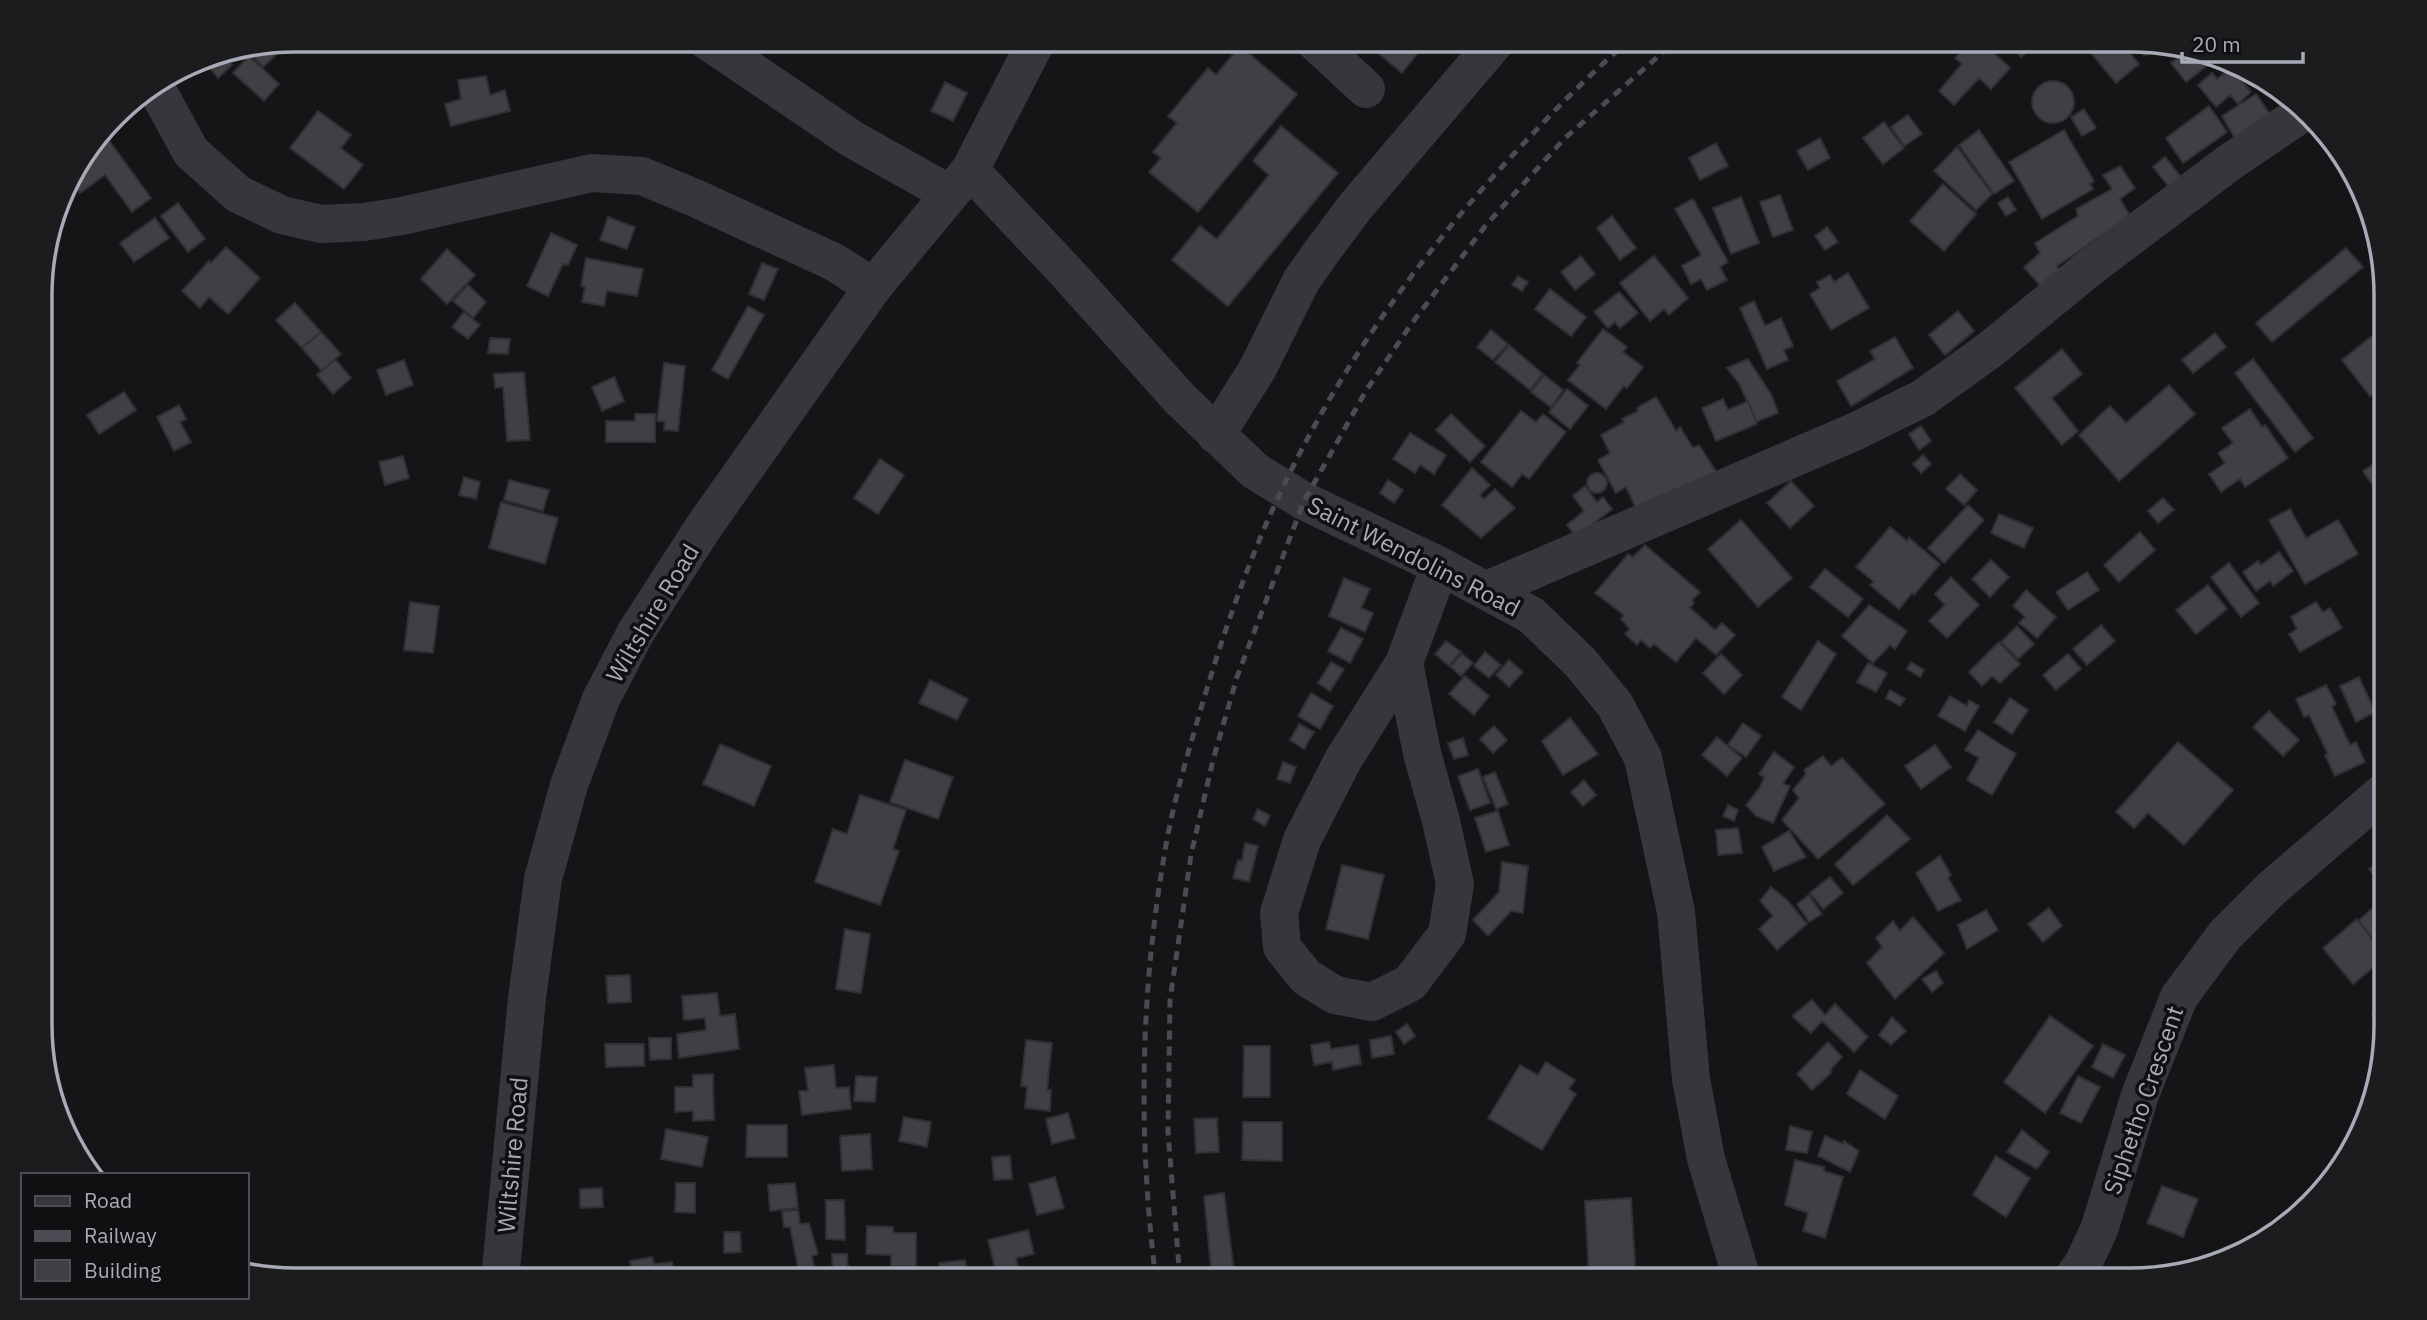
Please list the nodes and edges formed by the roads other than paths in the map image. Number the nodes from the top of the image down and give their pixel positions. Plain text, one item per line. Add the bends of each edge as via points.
1 (722, 52) edge
2 (1030, 52) edge
3 (1326, 52) edge
4 (1487, 52) edge
5 (1366, 89) dead end
6 (159, 94) edge
7 (2296, 118) edge
8 (960, 182) junction
9 (873, 287) junction
10 (1216, 435) junction
11 (1440, 566) junction
12 (1487, 590) junction
13 (1404, 663) junction
14 (2374, 800) edge
15 (1738, 1267) edge
16 (2082, 1267) edge
17 (501, 1268) edge

1 - 8 street, Saint Wendolins Road via 852,139
2 - 8 street, Wiltshire Road
3 - 5 street
4 - 10 street via 1320,254
6 - 9 street via 191,152 238,194 282,215 321,225 364,222 592,173 642,176 834,262
7 - 12 street via 2230,162 1923,398
8 - 9 street, Wiltshire Road
8 - 10 street, Saint Wendolins Road via 1068,274
9 - 17 street, Wiltshire Road via 705,524 636,632 601,699 569,785 543,879
10 - 11 street, Saint Wendolins Road via 1255,471 1293,494
11 - 12 street, Saint Wendolins Road
11 - 13 street
12 - 15 street, Saint Wendolins Road via 1531,615 1580,662 1615,705 1643,758 1676,912 1692,1079 1706,1159
13 - 13 street via 1455,884 1447,934 1410,983 1372,1002 1335,995 1306,977 1282,947 1279,913 1301,840 1343,760
14 - 16 street, Siphetho Crescent via 2225,935 2179,997 2140,1095 2100,1227

